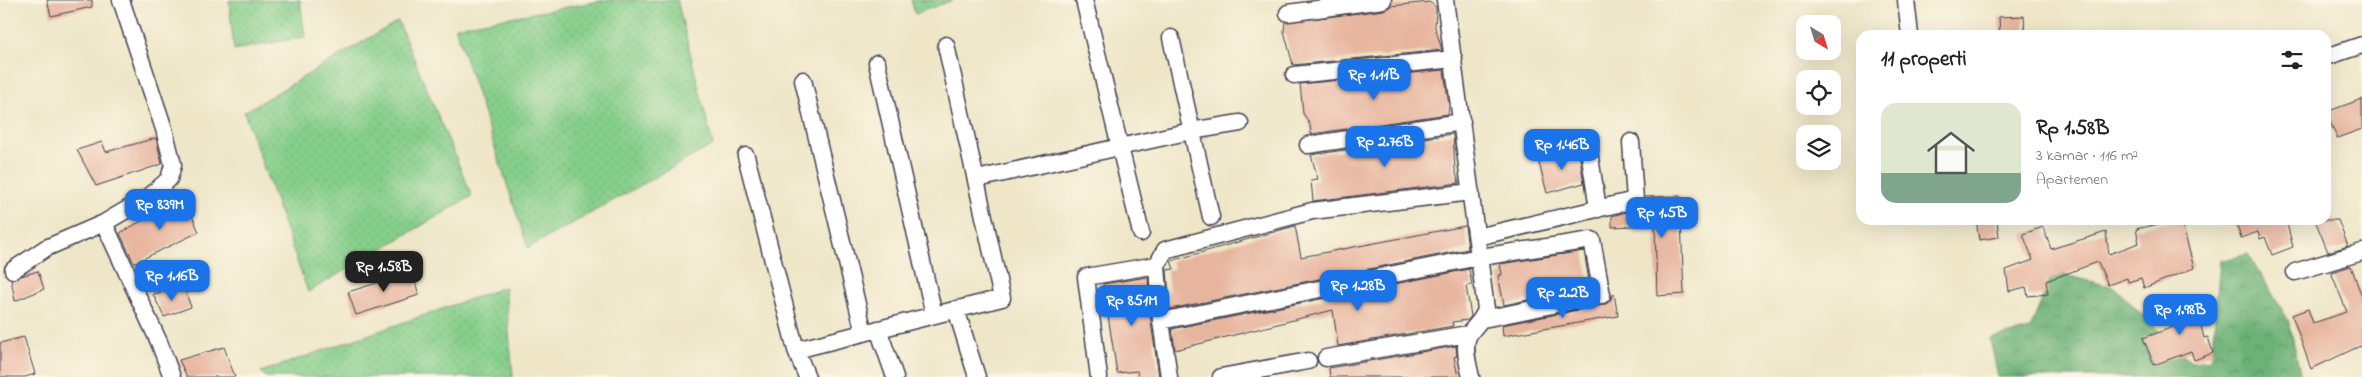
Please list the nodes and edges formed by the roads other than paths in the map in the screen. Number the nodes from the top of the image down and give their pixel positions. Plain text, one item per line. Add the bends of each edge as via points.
1 (121, 0) edge
2 (1084, 0) edge
3 (1383, 0) edge
4 (1445, 0) edge
5 (1906, 0) edge
6 (1288, 13) dead end
7 (1909, 30) edge
8 (1171, 38) dead end
9 (946, 45) dead end
10 (2362, 45) edge
11 (2331, 54) edge
12 (1454, 59) junction
13 (877, 63) dead end
14 (1294, 76) dead end
15 (803, 80) dead end
16 (1462, 122) junction
17 (1240, 123) dead end
18 (1191, 131) junction
19 (1631, 142) dead end
20 (1308, 145) dead end
21 (1120, 147) junction
22 (746, 156) dead end
23 (1590, 157) dead end
24 (977, 179) junction
25 (1471, 192) junction
26 (1598, 209) junction
27 (1211, 217) dead end
28 (104, 223) junction
29 (1141, 233) dead end
30 (1477, 237) junction
31 (2362, 252) edge
32 (1483, 257) junction
33 (1157, 265) junction
34 (13, 270) dead end
35 (2295, 272) dead end
36 (956, 309) junction
37 (934, 315) junction
38 (1483, 319) junction
39 (1161, 322) junction
40 (871, 331) junction
41 (1468, 334) junction
42 (796, 350) junction
43 (1326, 358) dead end
44 (1308, 361) dead end
45 (172, 377) edge
46 (808, 377) edge
47 (895, 377) edge
48 (977, 377) edge
49 (1100, 377) edge
50 (1169, 377) edge
51 (1221, 377) edge
52 (1471, 377) edge

1 - 28 street via 173,165 169,178 150,196
2 - 21 street
3 - 6 street
4 - 12 street
5 - 7 street
8 - 18 street
9 - 24 street
10 - 11 street
12 - 14 street
12 - 16 street
13 - 37 street
15 - 40 street
16 - 20 street
16 - 25 street
17 - 18 street
18 - 21 street
18 - 27 street
19 - 26 street via 1635,200
21 - 24 street
21 - 29 street
22 - 42 street
23 - 26 street
24 - 36 street via 1002,298
25 - 30 street
25 - 33 street via 1312,211 1165,250
26 - 30 street
28 - 34 street via 46,248
28 - 45 street
30 - 32 street
31 - 35 street
32 - 38 street via 1486,309
32 - 38 street via 1592,240 1602,295
32 - 39 street
33 - 39 street
33 - 49 street via 1086,277
36 - 37 street
36 - 48 street
37 - 40 street
38 - 41 street
39 - 50 street
40 - 42 street
40 - 47 street
41 - 43 street
41 - 52 street via 1466,343
42 - 46 street
44 - 51 street

